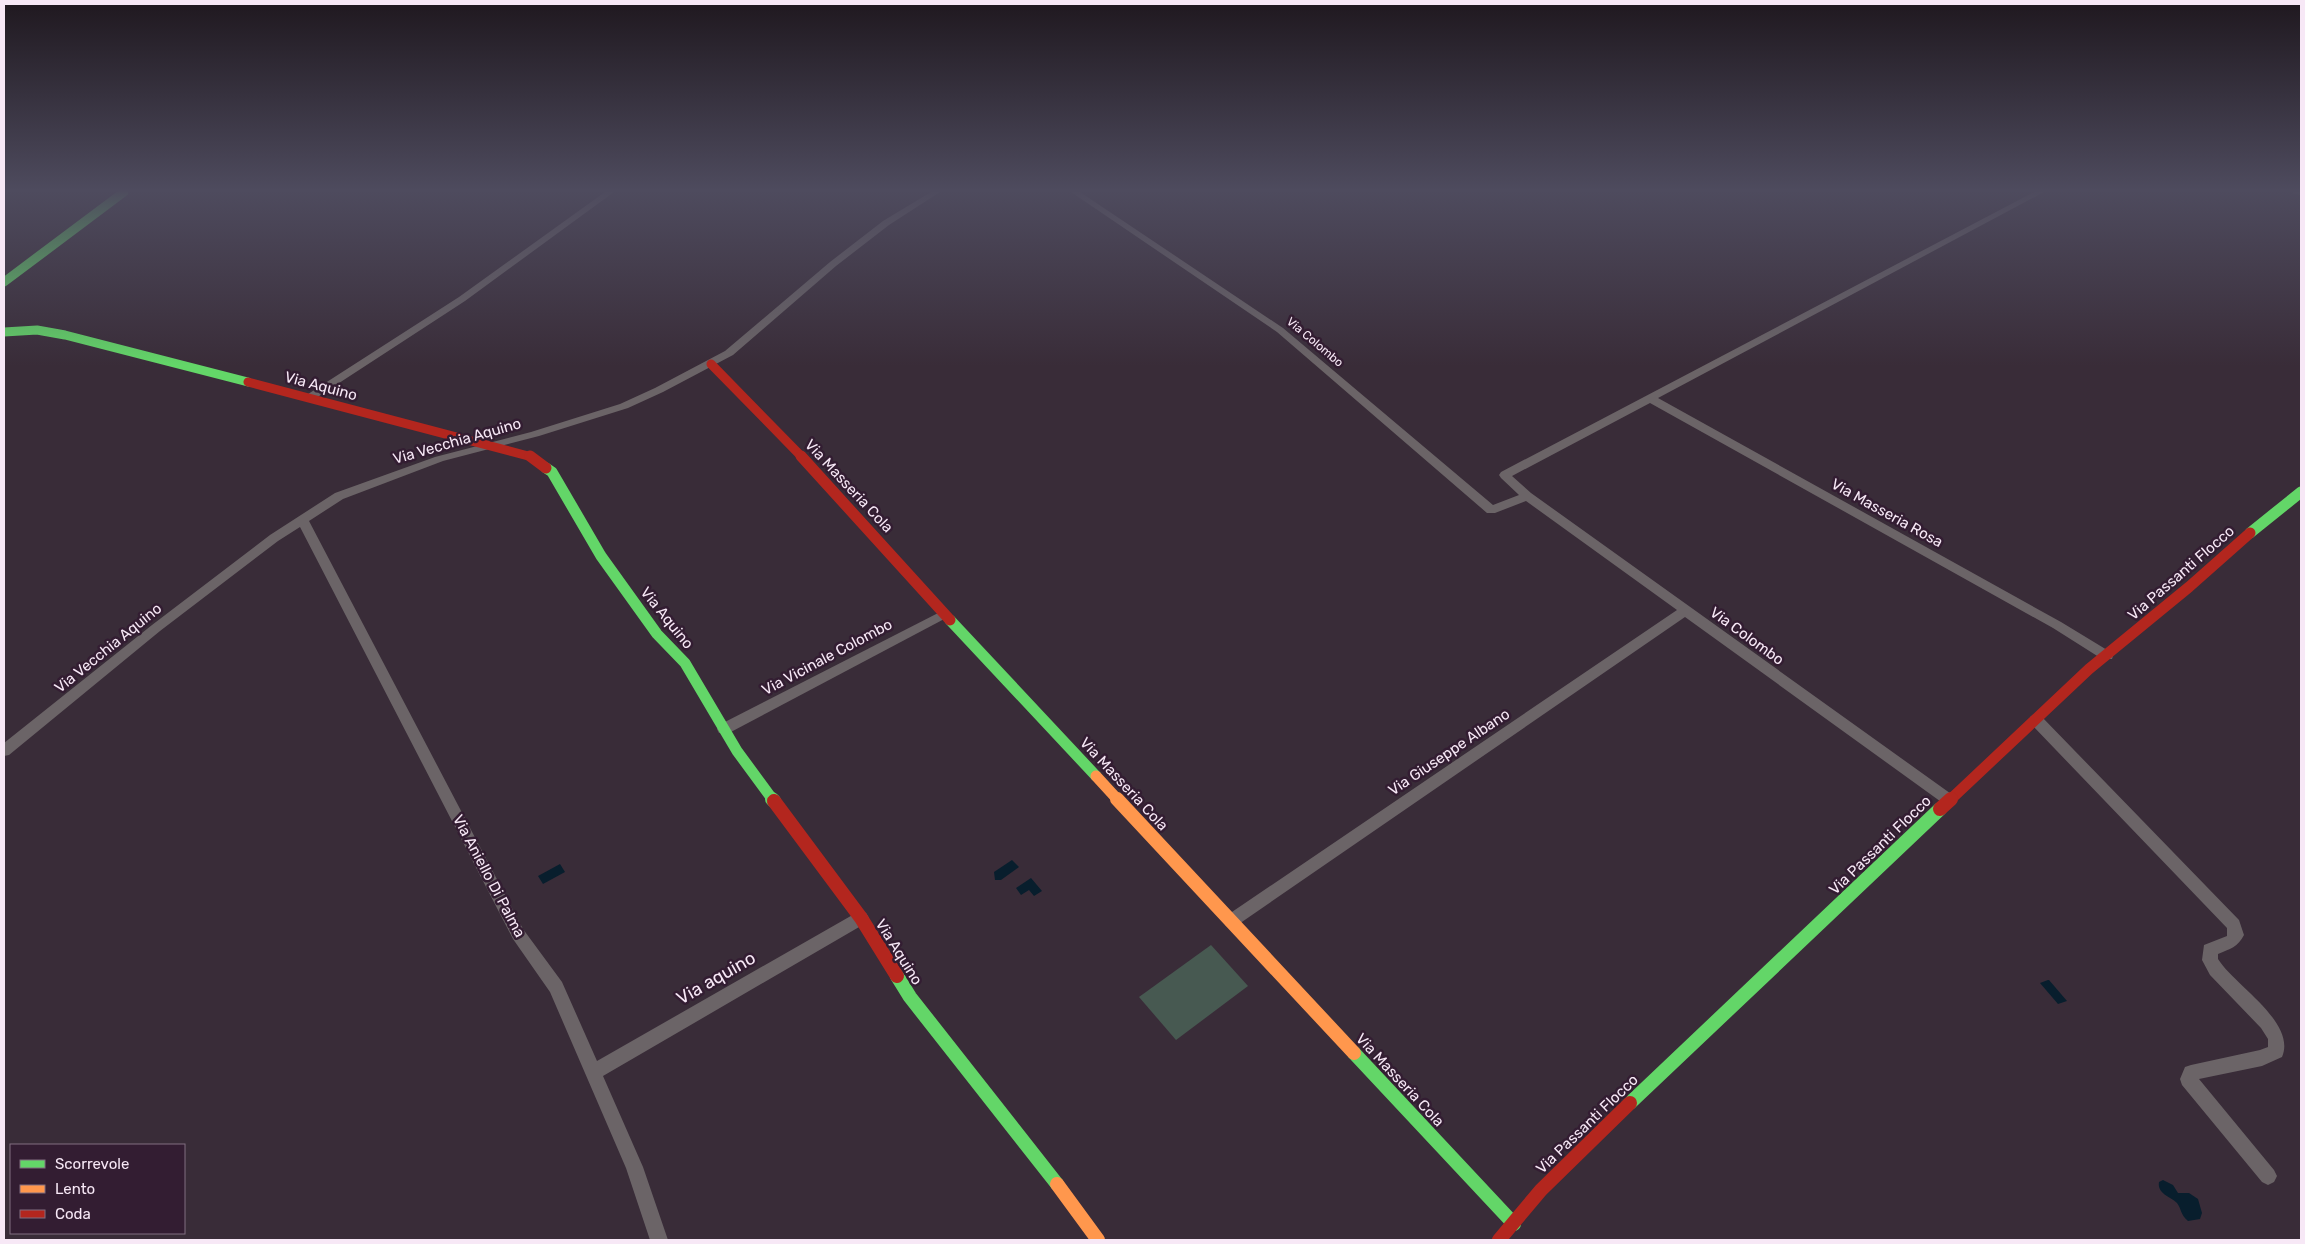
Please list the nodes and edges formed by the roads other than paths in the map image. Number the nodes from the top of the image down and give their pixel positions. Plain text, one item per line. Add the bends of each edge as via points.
1 (47, 250) edge
2 (533, 250) edge
3 (851, 250) edge
4 (1161, 250) edge
5 (1931, 250) edge
6 (4, 282) edge
7 (4, 332) edge
8 (711, 364) junction
9 (309, 398) junction
10 (1651, 399) junction
11 (492, 446) junction
12 (2301, 492) edge
13 (1527, 496) junction
14 (302, 519) junction
15 (1686, 610) junction
16 (944, 614) junction
17 (2108, 656) junction
18 (2036, 720) junction
19 (724, 729) junction
20 (4, 751) edge
21 (1949, 800) junction
22 (860, 918) junction
23 (1231, 921) junction
24 (592, 1073) junction
25 (2268, 1176) dead end
26 (1514, 1224) junction
27 (659, 1240) edge
28 (1098, 1240) edge
29 (1499, 1240) edge

1 - 6 street
2 - 9 street via 409,337
3 - 8 street, Via Vecchia Aquino via 729,353
4 - 13 street, Via Colombo via 1280,330 1491,510
5 - 10 street
7 - 9 street, Via Aquino via 53,332
8 - 11 street, Via Vecchia Aquino via 624,406
8 - 16 street, Via Masseria Cola via 815,470
9 - 11 street, Via Aquino
10 - 13 street, Via Colombo via 1505,475
10 - 17 street, Via Masseria Rosa
11 - 14 street, Via Vecchia Aquino via 372,482 339,496
11 - 19 street, Via Aquino via 531,456 552,472 601,556 657,634 685,664
12 - 17 street, Via Passanti Flocco
13 - 15 street, Via Colombo
14 - 20 street, Via Vecchia Aquino via 156,628
14 - 24 street, Via Aniello Di Palma via 518,934 556,987
15 - 21 street, Via Colombo
15 - 23 street, Via Giuseppe Albano
16 - 19 street, Via Vicinale Colombo
16 - 23 street, Via Masseria Cola
17 - 18 street, Via Passanti Flocco via 2089,669
18 - 21 street, Via Passanti Flocco
18 - 25 street via 2234,925 2236,935 2232,941 2210,950 2210,960 2267,1023 2276,1037 2276,1052 2191,1073 2188,1078
19 - 22 street, Via Aquino
21 - 26 street, Via Passanti Flocco via 1709,1026 1548,1184
22 - 24 street, Via aquino
22 - 28 street, Via Aquino via 910,997 1035,1153
23 - 26 street, Via Masseria Cola
24 - 27 street, Via Aniello Di Palma via 634,1167
26 - 29 street, Via Passanti Flocco

